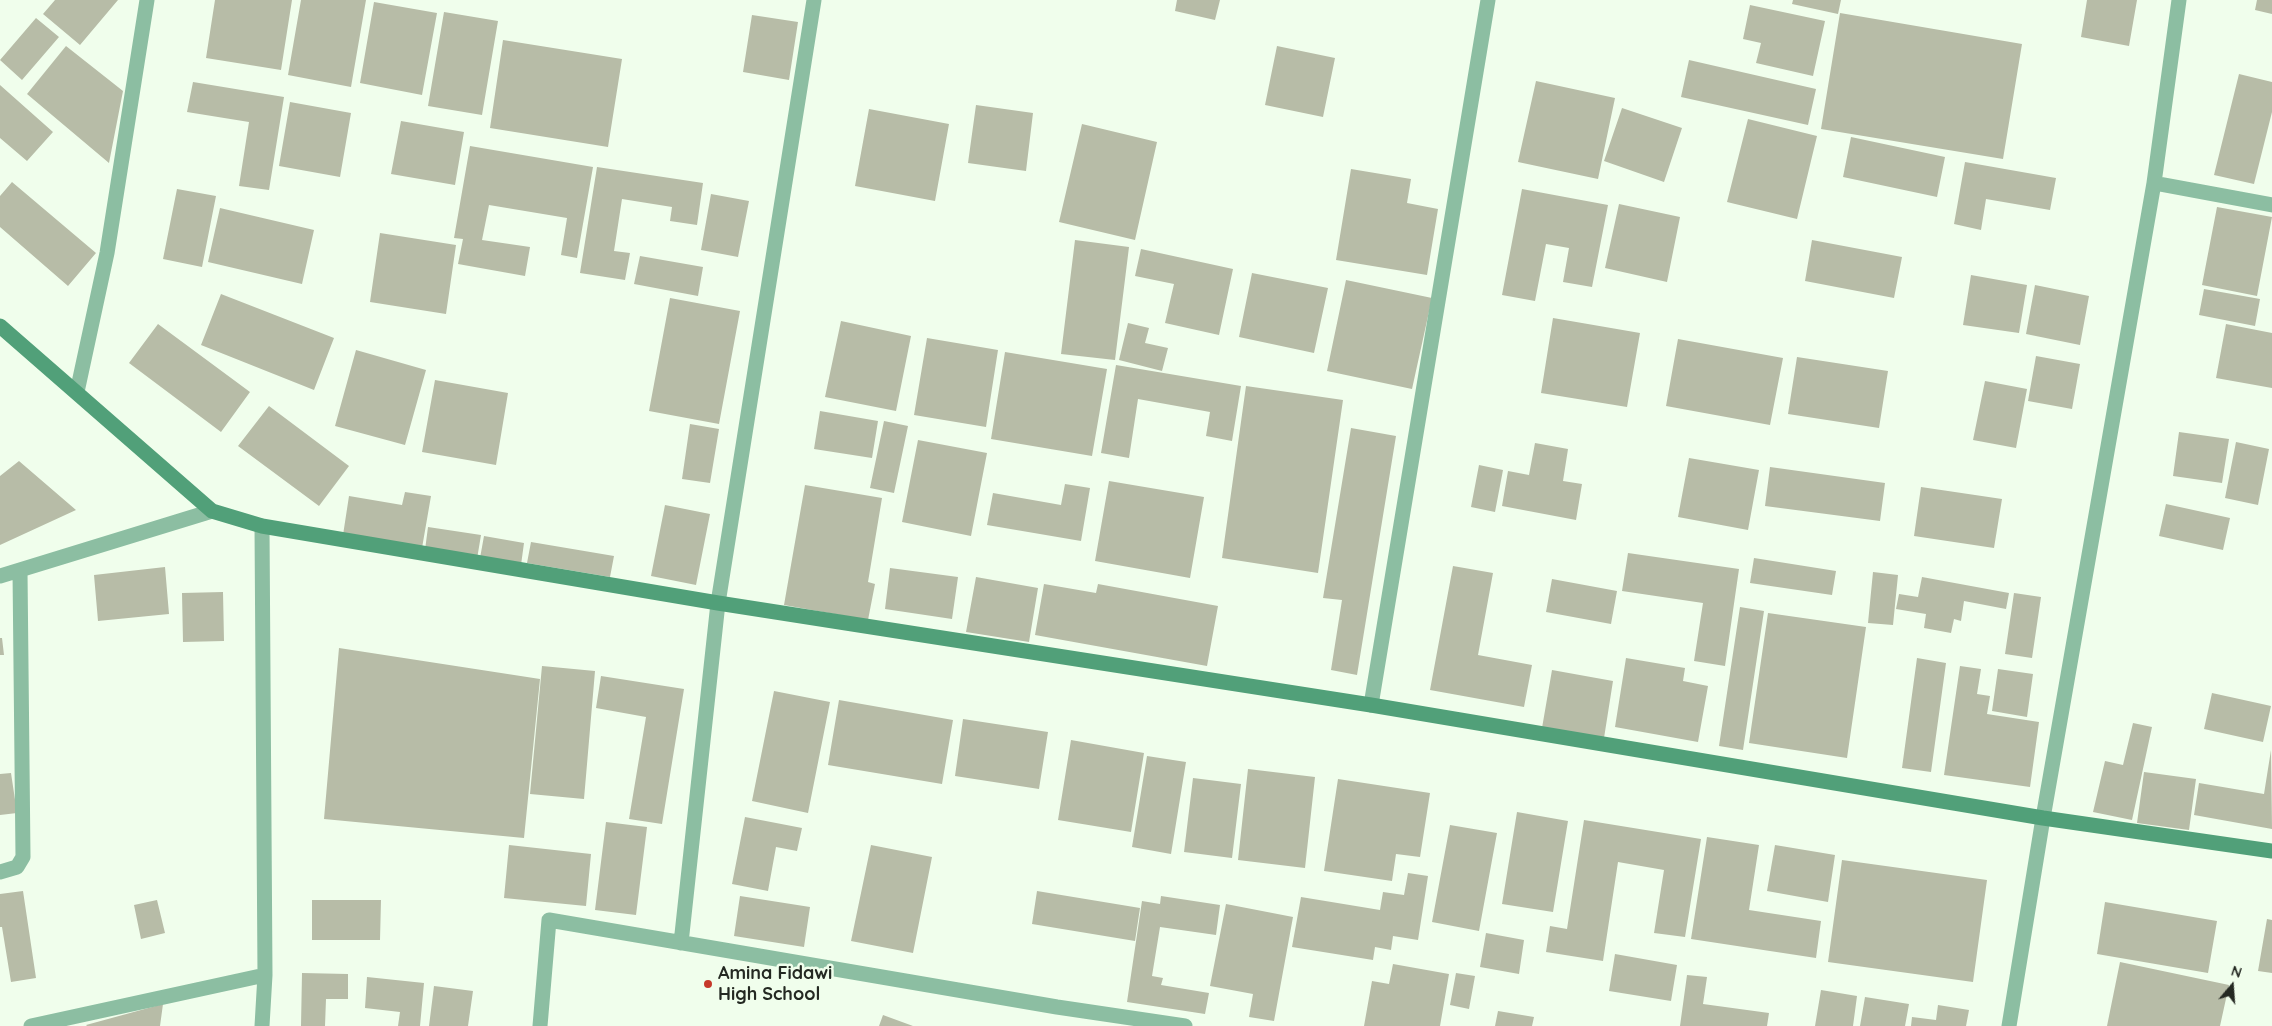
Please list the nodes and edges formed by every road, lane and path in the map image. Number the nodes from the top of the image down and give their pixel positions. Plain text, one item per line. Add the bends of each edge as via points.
1 (147, 0) edge
2 (814, 0) edge
3 (1488, 0) edge
4 (2179, 0) edge
5 (2154, 183) junction
6 (2272, 205) edge
7 (0, 326) edge
8 (77, 392) junction
9 (212, 511) junction
10 (262, 526) junction
11 (20, 571) junction
12 (0, 576) edge
13 (718, 603) junction
14 (1371, 705) junction
15 (2043, 818) junction
16 (2272, 851) edge
17 (0, 872) edge
18 (681, 943) junction
19 (265, 974) junction
20 (31, 1026) edge
21 (262, 1026) edge
22 (540, 1026) edge
23 (1185, 1026) edge
24 (2009, 1026) edge

1 - 8 street via 107,253
2 - 13 street
3 - 14 street
4 - 5 street
5 - 6 street
5 - 15 street
7 - 8 street
8 - 9 street
9 - 10 street
9 - 11 street
10 - 13 street
10 - 19 street
11 - 12 street
11 - 17 street via 22,857 17,867
13 - 14 street
13 - 18 street
14 - 15 street
15 - 16 street
15 - 24 street
18 - 22 street via 549,920
18 - 23 street
19 - 20 street
19 - 21 street

